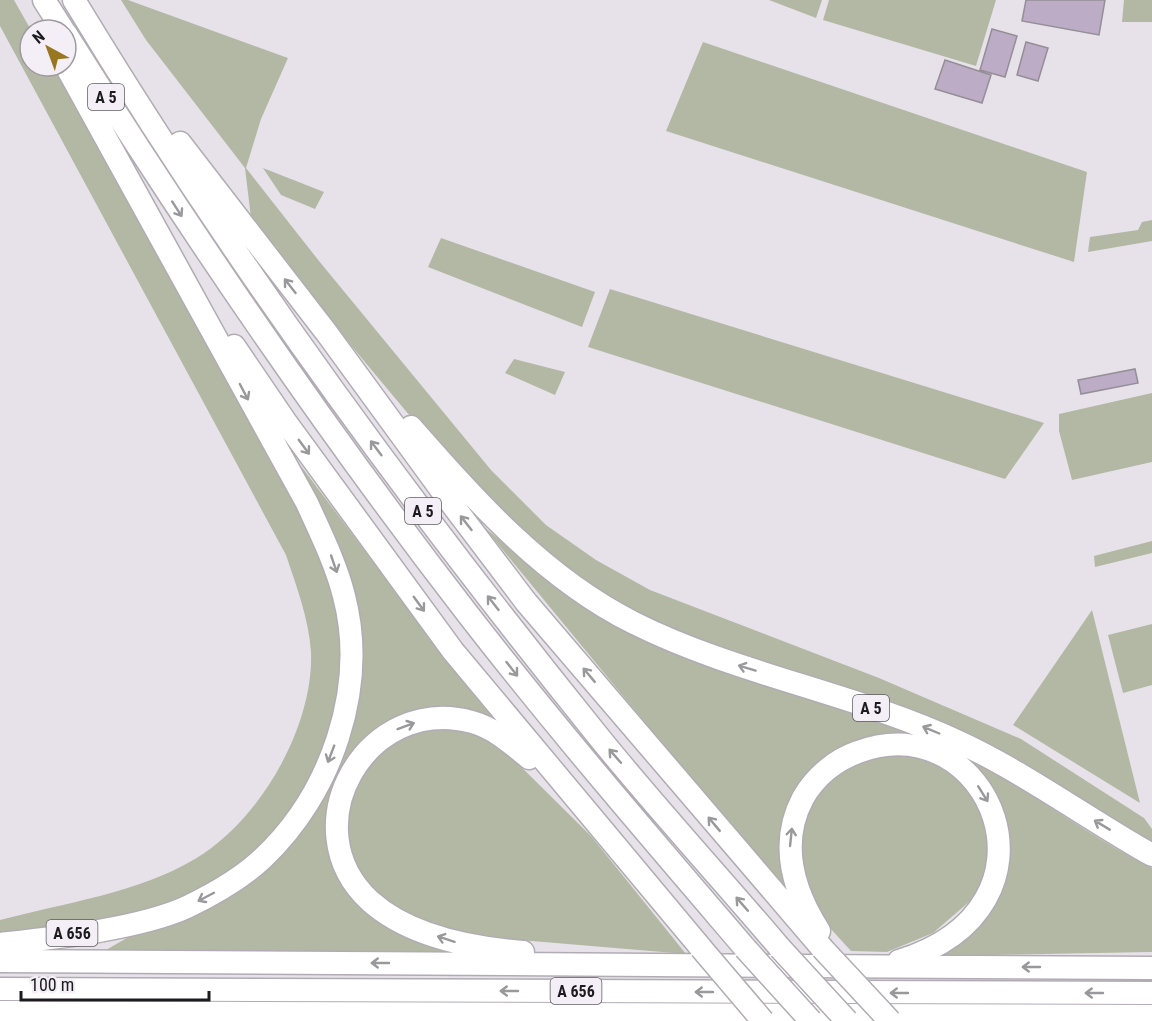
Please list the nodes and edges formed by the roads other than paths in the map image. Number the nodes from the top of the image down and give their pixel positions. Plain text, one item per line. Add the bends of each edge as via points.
1 (35, 0) edge
2 (44, 0) edge
3 (74, 0) edge
4 (43, 18) edge
5 (55, 18) edge
6 (102, 47) junction
7 (78, 53) edge
8 (73, 78) edge
9 (163, 243) junction
10 (326, 332) junction
11 (587, 813) junction
12 (1152, 855) edge
13 (0, 944) edge
14 (827, 948) junction
15 (0, 961) edge
16 (607, 965) junction
17 (871, 967) junction
18 (1152, 968) edge
19 (0, 989) edge
20 (1152, 993) edge
21 (0, 1012) edge
22 (1152, 1016) edge
23 (763, 1021) edge
24 (811, 1021) edge
25 (847, 1021) edge
26 (890, 1021) edge

1 - 4 highway
2 - 5 highway
3 - 6 highway, A 5
10 -> 6 highway, A 5 via 182,146 136,80
25 -> 6 highway, A 5, bridge via 600,738 388,464 256,281
7 -> 24 highway, A 5, bridge via 235,296 467,612 582,757
8 - 9 highway
9 -> 11 highway via 285,421 453,651
9 -> 13 highway, A 656 via 307,503 332,557 345,597 350,633 352,670 347,707 309,803 262,859 227,885 186,907 143,921
12 -> 10 highway, A 5 via 961,743 899,717 689,647 633,622 577,589 477,502
14 -> 10 highway, A 5 via 526,602
16 -> 11 highway via 585,957 462,944 418,930 383,910 360,888 344,862 337,832 339,801 360,759 396,729 441,718 472,722 501,735
11 - 23 highway, bridge
14 -> 17 highway via 791,869 793,824 805,795 825,771 865,749 895,745 940,755 976,783 992,810 999,855 993,885 979,912 957,934 915,956
14 - 26 highway, bridge
16 -> 15 highway, A 656
16 - 17 highway
18 -> 17 highway
20 -> 19 highway, A 656
21 - 22 highway, A 656

